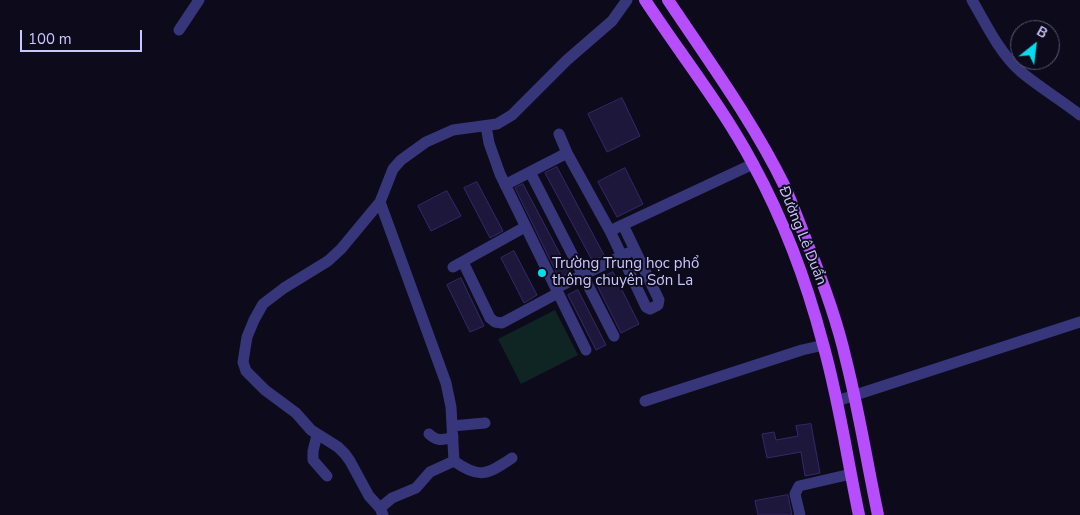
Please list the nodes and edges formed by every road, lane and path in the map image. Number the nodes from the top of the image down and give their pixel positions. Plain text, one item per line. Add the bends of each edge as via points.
1 (198, 0) edge
2 (627, 0) edge
3 (644, 0) edge
4 (668, 0) edge
5 (972, 0) edge
6 (179, 30) dead end
7 (1080, 115) edge
8 (486, 126) junction
9 (558, 134) dead end
10 (567, 153) junction
11 (753, 164) junction
12 (530, 172) junction
13 (505, 186) junction
14 (380, 202) junction
15 (623, 225) junction
16 (525, 227) junction
17 (610, 231) junction
18 (635, 250) junction
19 (622, 256) junction
20 (581, 274) junction
21 (648, 278) junction
22 (635, 284) junction
23 (557, 290) junction
24 (1080, 322) edge
25 (614, 336) dead end
26 (824, 345) junction
27 (586, 350) dead end
28 (854, 396) junction
29 (645, 401) dead end
30 (837, 401) junction
31 (485, 423) dead end
32 (453, 432) junction
33 (429, 434) dead end
34 (317, 435) junction
35 (512, 458) dead end
36 (454, 461) junction
37 (851, 474) junction
38 (327, 476) dead end
39 (381, 511) edge
40 (800, 515) edge
41 (859, 515) edge
42 (878, 515) edge

1 - 6 street
2 - 8 street via 612,21 512,115
3 - 11 main road, Đường Lê Duẩn via 718,105
4 - 28 main road, Đường Lê Duẩn via 743,113 785,186 836,324
5 - 7 street via 1010,60
8 - 13 street via 493,158
8 - 14 street via 453,130 413,151 392,169
9 - 10 street
10 - 12 street
10 - 17 street
11 - 15 street
11 - 26 main road, Đường Lê Duẩn via 804,280
12 - 13 street
12 - 20 street
13 - 16 street
14 - 32 street via 441,368
14 - 34 street via 341,250 264,304 247,337 243,362 246,371
15 - 17 street
15 - 18 street
16 - 23 street
16 - 23 street via 458,264 495,322 502,323
17 - 19 street
18 - 19 street
18 - 21 street
19 - 20 street
19 - 22 street
20 - 23 street
20 - 25 street
21 - 22 street
21 - 22 street via 660,301 650,310
23 - 27 street
24 - 28 street
26 - 29 street
26 - 30 main road, Đường Lê Duẩn
28 - 30 street
28 - 42 main road, Đường Lê Duẩn
30 - 37 main road, Đường Lê Duẩn
31 - 32 street
32 - 33 street via 440,441
32 - 36 street
34 - 38 street via 313,460
34 - 39 street via 345,454
35 - 36 street via 482,473 475,473
36 - 39 street via 430,472 416,488 392,498
37 - 40 street via 799,486 795,494
37 - 41 main road, Đường Lê Duẩn

